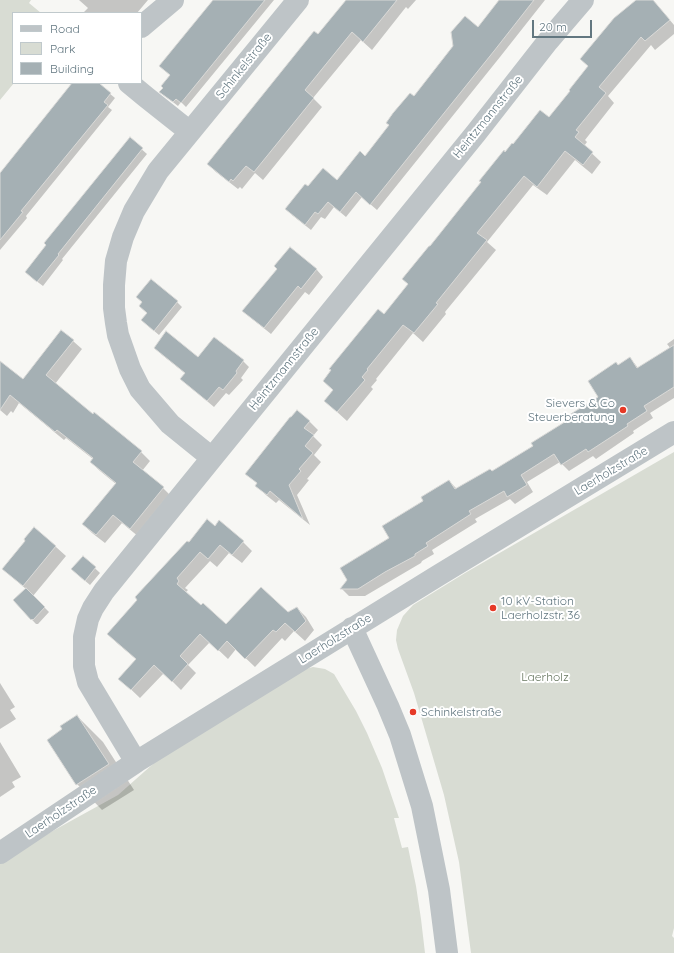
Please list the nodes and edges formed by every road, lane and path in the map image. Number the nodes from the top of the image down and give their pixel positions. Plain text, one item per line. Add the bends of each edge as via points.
1 (174, 0) edge
2 (298, 0) edge
3 (583, 0) edge
4 (142, 26) edge
5 (130, 84) edge
6 (190, 132) junction
7 (674, 432) edge
8 (212, 458) junction
9 (352, 628) junction
10 (136, 762) junction
11 (0, 853) edge
12 (447, 953) edge

1 - 4 street
2 - 6 street, Schinkelstraße
3 - 8 street, Heintzmannstraße
5 - 6 street
6 - 8 street, Schinkelstraße via 158,171 128,223 116,261 114,308 118,335 130,370 140,389 170,424
7 - 9 street, Laerholzstraße
8 - 10 street, Heintzmannstraße via 104,591 86,625 84,666 88,682
9 - 10 street, Laerholzstraße
9 - 12 street via 400,735 422,806 439,890
10 - 11 street, Laerholzstraße

